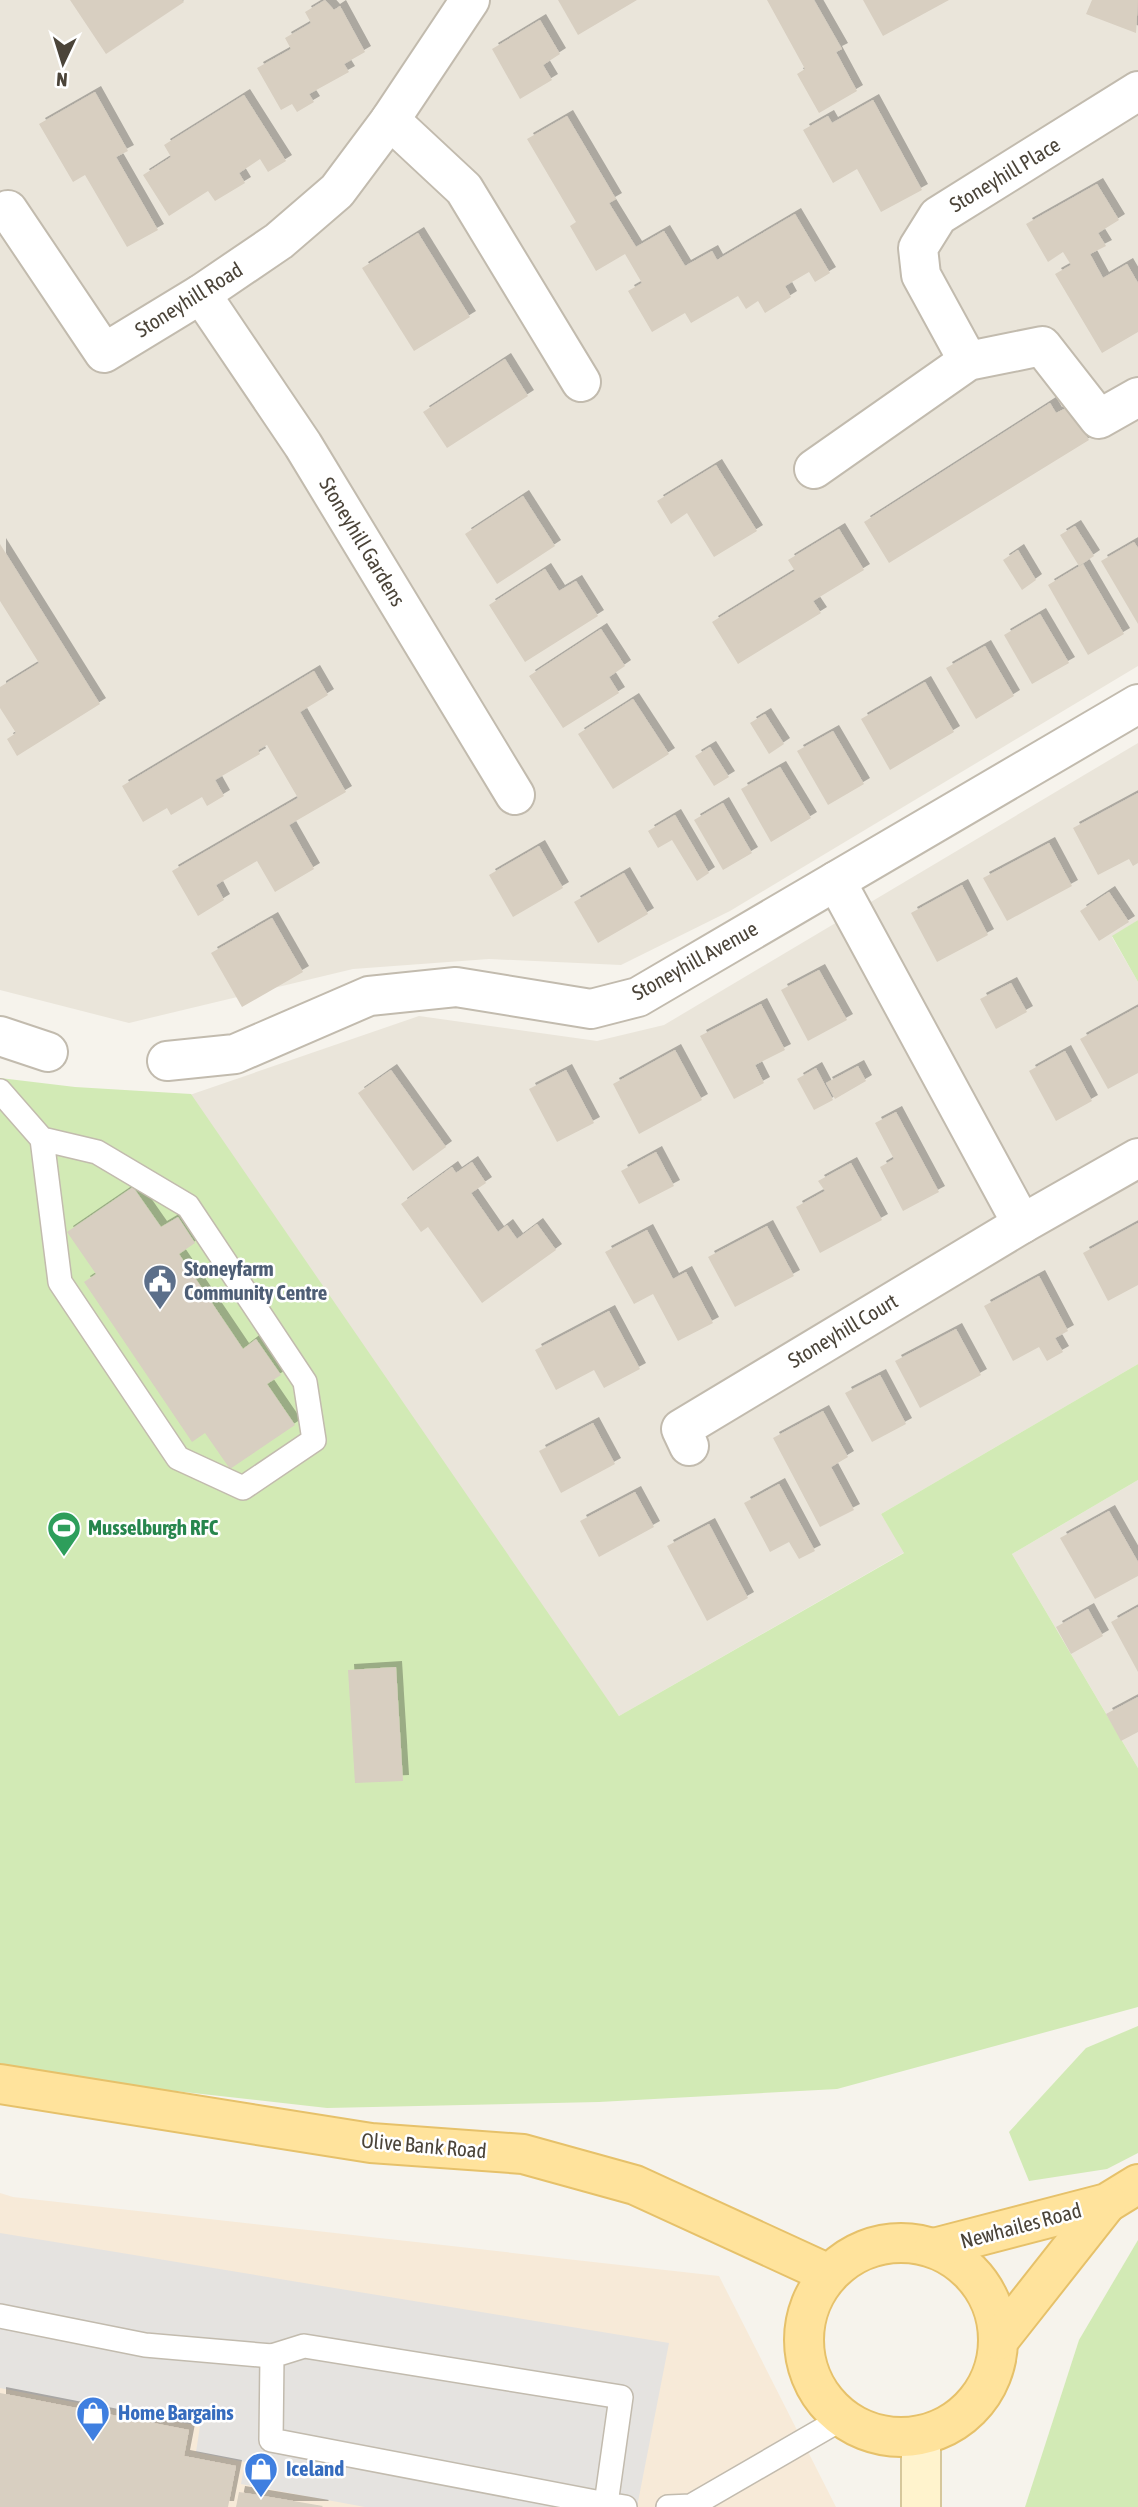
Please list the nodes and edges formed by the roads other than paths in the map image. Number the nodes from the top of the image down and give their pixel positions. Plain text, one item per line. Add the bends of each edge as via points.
1 (470, 0) edge
2 (1138, 91) edge
3 (390, 120) junction
4 (8, 209) dead end
5 (201, 295) junction
6 (968, 361) junction
7 (580, 382) dead end
8 (1138, 397) edge
9 (814, 469) dead end
10 (1138, 704) edge
11 (515, 795) dead end
12 (836, 881) junction
13 (0, 1036) edge
14 (48, 1052) dead end
15 (167, 1061) dead end
16 (0, 1091) edge
17 (42, 1139) junction
18 (1138, 1158) edge
19 (1022, 1224) junction
20 (690, 1446) dead end
21 (0, 2084) edge
22 (1123, 2193) edge
23 (934, 2248) junction
24 (829, 2274) junction
25 (0, 2316) edge
26 (999, 2340) junction
27 (272, 2356) junction
28 (843, 2418) junction
29 (921, 2436) junction
30 (616, 2506) edge
31 (668, 2507) edge
32 (692, 2507) edge
33 (921, 2507) edge

1 - 3 street, Stoneyhill Road
2 - 6 street, Stoneyhill Place via 938,216 918,248 921,275
3 - 5 street, Stoneyhill Road via 337,191 279,242
3 - 7 street via 464,189
4 - 5 street, Stoneyhill Road via 104,353
5 - 11 street, Stoneyhill Gardens via 303,445
6 - 8 street via 1042,346 1099,419
6 - 9 street
10 - 12 street, Stoneyhill Avenue
12 - 15 street, Stoneyhill Avenue via 638,997 591,1009 456,987 369,996 235,1054
12 - 19 street
13 - 14 street
16 - 17 lane
17 - 17 lane via 97,1152 188,1206 305,1382 314,1440 243,1488 178,1458 60,1282
18 - 19 street, Stoneyhill Court
19 - 20 street, Stoneyhill Court via 681,1429
21 - 24 main road, Olive Bank Road via 371,2143 523,2154 635,2185
22 - 23 main road, Newhailes Road
22 - 26 main road, Newhailes Road
23 - 24 main road, Newhailes Road via 906,2243 878,2246 851,2256
23 - 26 main road, Newhailes Road via 960,2262 981,2284 994,2311
24 - 28 main road, Newhailes Road via 811,2301 804,2333 807,2365 820,2395
25 - 27 lane via 145,2345
26 - 29 main road, Newhailes Road via 993,2372 976,2402 951,2423
27 - 30 lane via 271,2440
27 - 30 lane via 304,2346 621,2397
28 - 29 main road, Newhailes Road via 884,2435
28 - 32 lane
29 - 33 main road
31 - 32 lane

